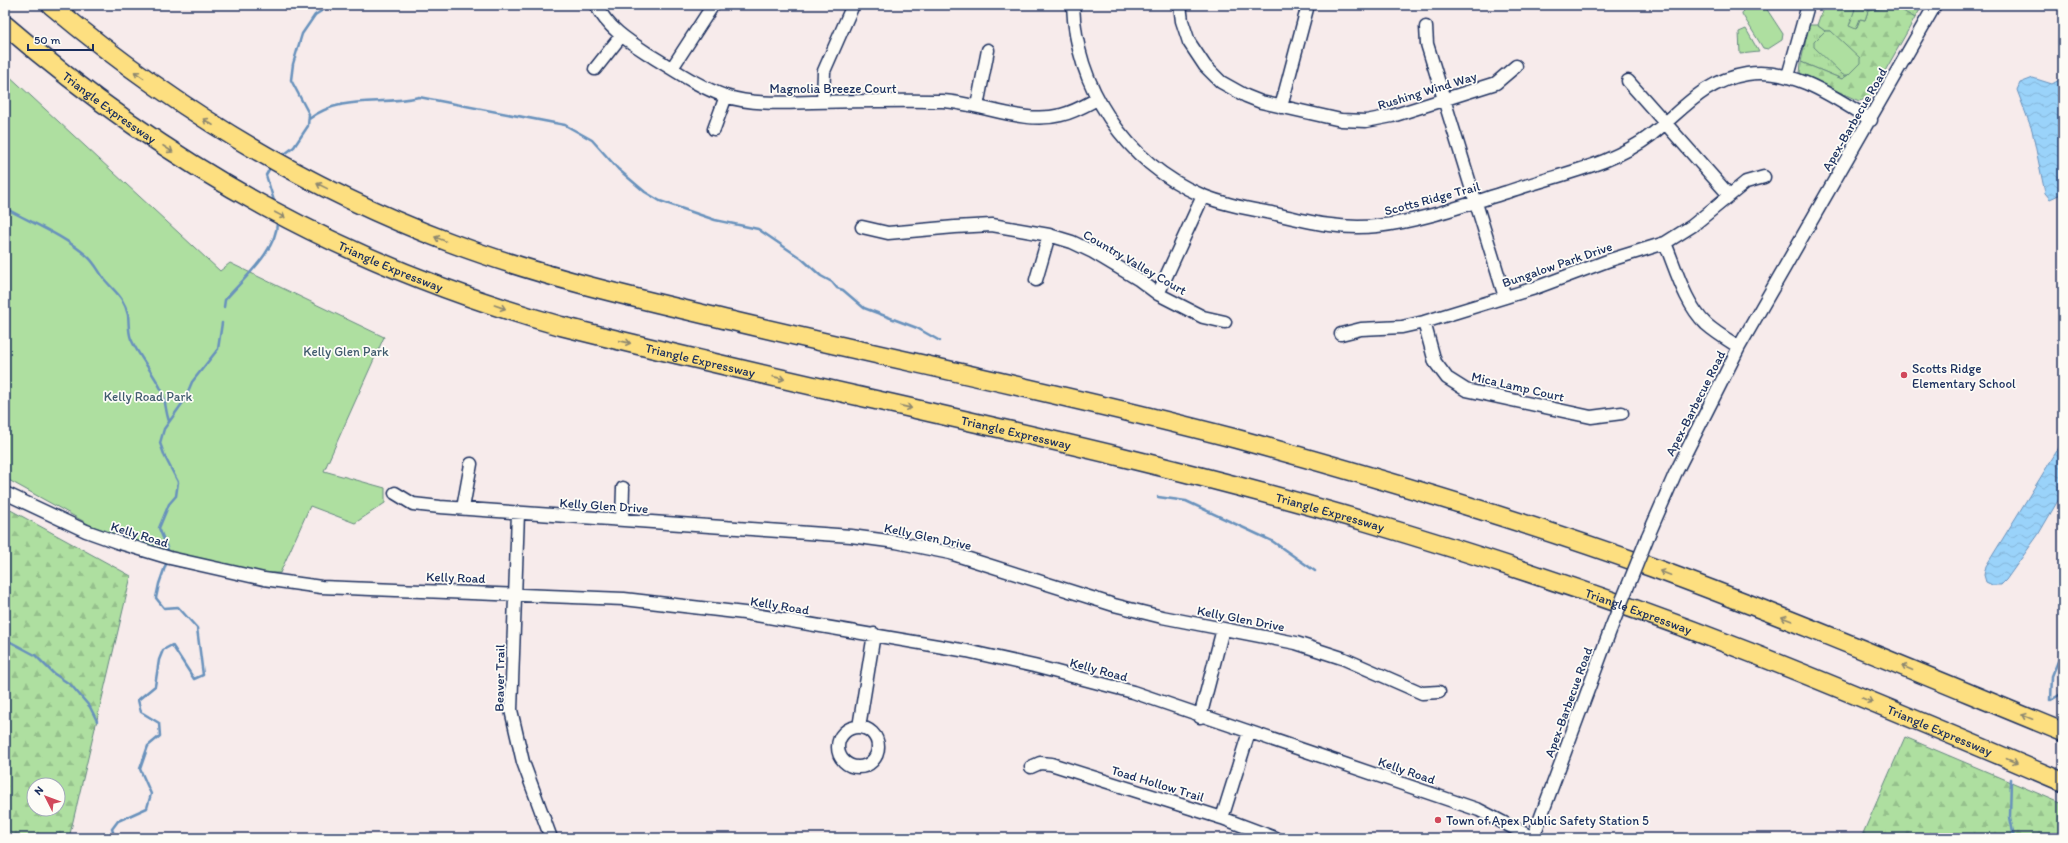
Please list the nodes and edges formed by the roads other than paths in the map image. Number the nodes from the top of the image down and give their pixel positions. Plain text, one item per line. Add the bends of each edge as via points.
1 (51, 5) edge
2 (596, 5) edge
3 (713, 5) edge
4 (853, 5) edge
5 (1073, 5) edge
6 (1180, 5) edge
7 (1308, 5) edge
8 (1808, 5) edge
9 (1935, 5) edge
10 (5, 25) edge
11 (1426, 27) dead end
12 (621, 36) junction
13 (988, 50) dead end
14 (1516, 66) dead end
15 (672, 68) junction
16 (595, 69) dead end
17 (1788, 76) junction
18 (1628, 81) dead end
19 (726, 96) junction
20 (1097, 99) junction
21 (1444, 100) junction
22 (823, 102) junction
23 (977, 106) junction
24 (1281, 107) junction
25 (1871, 120) junction
26 (1664, 124) junction
27 (714, 129) dead end
28 (1764, 177) dead end
29 (1203, 196) junction
30 (1729, 196) junction
31 (1476, 202) junction
32 (862, 227) dead end
33 (1049, 235) junction
34 (1665, 243) junction
35 (1036, 280) dead end
36 (1158, 294) junction
37 (1505, 297) junction
38 (1225, 322) dead end
39 (1424, 322) junction
40 (1341, 334) dead end
41 (1739, 347) junction
42 (1622, 413) dead end
43 (471, 464) dead end
44 (623, 488) dead end
45 (5, 493) edge
46 (395, 493) dead end
47 (463, 508) junction
48 (518, 513) junction
49 (622, 520) junction
50 (516, 594) junction
51 (1223, 629) junction
52 (874, 634) junction
53 (1439, 692) dead end
54 (1200, 717) junction
55 (859, 727) dead end
56 (1249, 732) junction
57 (2063, 732) edge
58 (1031, 767) dead end
59 (2063, 782) edge
60 (1222, 818) junction
61 (551, 838) edge
62 (1275, 838) edge
63 (1533, 838) edge

57 -> 1 highway via 1814,629 1650,567 1555,534 1373,477 1232,438 1105,407 638,299 560,279 477,252 399,222 312,181 255,150 171,97 108,52
2 - 12 street, Magnolia Breeze Court via 608,24
3 - 15 street
4 - 22 street via 824,71
5 - 20 street, Scotts Ridge Trail via 1081,57
6 - 24 street, Rushing Wind Way via 1189,42 1210,72 1221,82 1246,96
7 - 24 street
8 - 17 street
9 - 25 street, Apex-Barbecue Road
10 -> 59 highway, Triangle Expressway via 62,73 136,128 224,184 304,228 376,261 463,295 525,316 598,335 1135,461 1366,522 1581,590 1740,649
11 - 21 street via 1427,44
12 - 15 street, Magnolia Breeze Court
12 - 16 street
13 - 23 street
14 - 21 street, Rushing Wind Way via 1496,83
15 - 19 street, Magnolia Breeze Court via 697,84
17 - 25 street, Scotts Ridge Trail
17 - 26 street, Scotts Ridge Trail via 1760,73 1728,78 1712,84
18 - 26 street
19 - 22 street, Magnolia Breeze Court via 767,102
19 - 27 street
20 - 23 street, Magnolia Breeze Court via 1062,115 1044,118 1021,116
20 - 29 street, Scotts Ridge Trail via 1120,133 1144,158 1174,180
21 - 24 street, Rushing Wind Way via 1366,121 1341,120
21 - 31 street
22 - 23 street, Magnolia Breeze Court via 942,101
25 - 41 street, Apex-Barbecue Road
26 - 30 street
26 - 31 street, Scotts Ridge Trail via 1637,146 1604,161
28 - 30 street, Bungalow Park Drive via 1746,182
29 - 31 street, Scotts Ridge Trail via 1320,224 1360,227 1402,222
29 - 36 street
30 - 34 street, Bungalow Park Drive via 1692,226
31 - 37 street
32 - 33 street, Country Valley Court via 888,233 992,225
33 - 35 street
33 - 36 street, Country Valley Court via 1093,252 1138,278
34 - 37 street, Bungalow Park Drive
34 - 41 street via 1696,313 1714,331
36 - 38 street, Country Valley Court via 1203,317
37 - 39 street, Bungalow Park Drive
39 - 40 street, Bungalow Park Drive via 1402,327 1361,329
39 - 42 street, Mica Lamp Court via 1435,362 1447,378 1466,390 1590,417
41 - 63 street, Apex-Barbecue Road, bridge via 1675,474 1648,536
43 - 47 street
44 - 49 street
45 - 50 street, Kelly Road via 86,531 117,542 170,558 264,579 321,587
46 - 47 street, Kelly Glen Drive via 413,504
47 - 48 street, Kelly Glen Drive
48 - 49 street, Kelly Glen Drive
48 - 50 street, Beaver Trail
49 - 51 street, Kelly Glen Drive via 851,536 896,542 966,557 1114,605
50 - 52 street, Kelly Road via 632,600 744,613
50 - 61 street, Beaver Trail via 511,710 523,762
51 - 53 street, Kelly Glen Drive via 1296,643 1342,658 1422,693
51 - 54 street
52 - 54 street, Kelly Road via 1034,666 1133,692
52 - 55 street
54 - 56 street, Kelly Road
56 - 60 street
56 - 63 street, Kelly Road via 1479,810
58 - 60 street, Toad Hollow Trail via 1040,763 1051,764
60 - 62 street, Toad Hollow Trail

